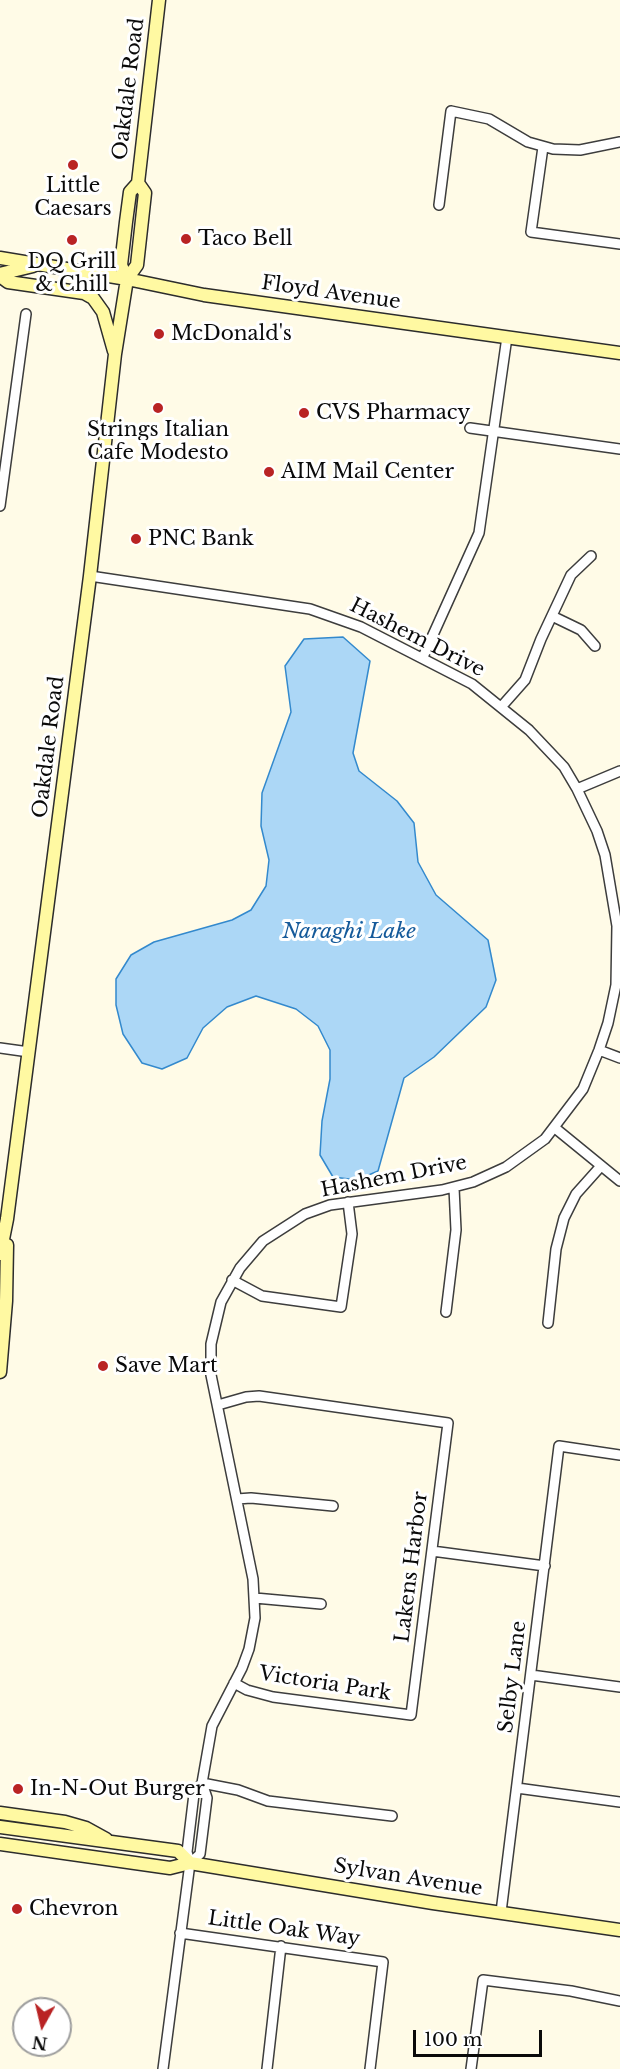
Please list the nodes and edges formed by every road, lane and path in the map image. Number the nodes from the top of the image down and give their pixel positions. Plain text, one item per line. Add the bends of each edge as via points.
1 (159, 0) edge
2 (620, 142) edge
3 (543, 147) junction
4 (439, 205) dead end
5 (620, 244) edge
6 (0, 258) edge
7 (38, 265) junction
8 (0, 275) edge
9 (127, 279) junction
10 (26, 314) dead end
11 (507, 337) junction
12 (620, 353) edge
13 (115, 354) junction
14 (470, 428) dead end
15 (495, 431) junction
16 (4, 448) edge
17 (620, 448) edge
18 (0, 506) edge
19 (591, 556) dead end
20 (90, 576) junction
21 (552, 616) junction
22 (595, 646) dead end
23 (423, 657) junction
24 (502, 706) junction
25 (620, 771) edge
26 (577, 789) junction
27 (620, 864) edge
28 (608, 867) junction
29 (619, 958) edge
30 (0, 1048) edge
31 (599, 1050) junction
32 (29, 1052) junction
33 (620, 1058) edge
34 (555, 1128) junction
35 (601, 1167) junction
36 (620, 1181) edge
37 (454, 1188) junction
38 (348, 1202) junction
39 (7, 1219) junction
40 (0, 1254) edge
41 (232, 1280) junction
42 (446, 1312) dead end
43 (548, 1323) dead end
44 (0, 1372) edge
45 (218, 1405) junction
46 (620, 1455) edge
47 (237, 1499) junction
48 (333, 1506) dead end
49 (432, 1551) junction
50 (545, 1566) junction
51 (255, 1598) junction
52 (321, 1604) dead end
53 (531, 1675) junction
54 (234, 1683) junction
55 (620, 1687) edge
56 (411, 1715) joint
57 (202, 1783) junction
58 (517, 1788) junction
59 (620, 1802) edge
60 (0, 1813) edge
61 (392, 1816) dead end
62 (0, 1827) edge
63 (110, 1840) junction
64 (0, 1844) edge
65 (190, 1863) junction
66 (501, 1912) junction
67 (620, 1929) edge
68 (180, 1933) junction
69 (281, 1946) junction
70 (620, 2001) edge
71 (163, 2069) edge
72 (267, 2069) edge
73 (370, 2069) edge
74 (471, 2069) edge

1 - 9 main road, Oakdale Road via 138,183 130,192 126,222 122,265
2 - 3 street via 580,150
3 - 4 street via 489,119 451,111
3 - 5 street via 531,232
6 - 7 main road, Floyd Avenue
7 - 8 main road, Floyd Avenue
7 - 9 main road, Floyd Avenue
8 - 13 main road via 8,282 84,293 93,298 103,312
9 - 11 main road, Floyd Avenue via 204,295
9 - 13 main road, Oakdale Road
10 - 16 street
11 - 12 main road, Floyd Avenue
11 - 15 street
13 - 20 main road, Oakdale Road
14 - 15 street
15 - 17 street
15 - 23 street via 479,533
16 - 18 street
19 - 21 street via 571,575
20 - 23 street, Hashem Drive via 310,609 361,627
20 - 32 main road, Oakdale Road
21 - 22 street via 581,630
21 - 24 street via 525,680
23 - 24 street, Hashem Drive
24 - 26 street, Hashem Drive via 564,767
25 - 26 street
26 - 28 street, Hashem Drive via 597,831
27 - 28 street
28 - 29 street, Hashem Drive
29 - 31 street, Hashem Drive via 613,1003
30 - 32 street
31 - 33 street
31 - 34 street, Hashem Drive via 583,1089
32 - 39 main road, Oakdale Road
34 - 35 street
34 - 37 street, Hashem Drive via 506,1167
35 - 36 street
35 - 43 street via 576,1194 564,1218 556,1249
37 - 38 street, Hashem Drive
37 - 42 street via 456,1230
38 - 41 street, Hashem Drive via 311,1211 274,1232
38 - 41 street via 352,1234 341,1307 262,1296
39 - 40 main road, Oakdale Road
39 - 44 main road, Oakdale Road
41 - 45 street, Hashem Drive via 217,1316 211,1344 211,1375
45 - 47 street, Hashem Drive
45 - 49 street, Lakens Harbor via 259,1396 448,1423
46 - 50 street, Selby Lane via 560,1446
47 - 48 street
47 - 51 street, Hashem Drive
49 - 50 street
49 - 56 street, Lakens Harbor
50 - 53 street, Selby Lane
51 - 52 street
51 - 54 street, Hashem Drive via 251,1639
53 - 55 street
53 - 58 street, Selby Lane
54 - 56 street, Victoria Park via 273,1697
54 - 57 street, Hashem Drive via 212,1726
57 - 61 street via 268,1801
57 - 65 street, Hashem Drive via 207,1798 200,1854
58 - 59 street
58 - 66 street, Selby Lane
60 - 63 main road via 65,1822
62 - 63 main road, Sylvan Avenue
63 - 65 main road, Sylvan Avenue via 178,1851
64 - 65 main road, Sylvan Avenue via 171,1868
65 - 66 main road, Sylvan Avenue
65 - 68 street, Hashem Drive
66 - 67 main road, Sylvan Avenue
68 - 69 street, Little Oak Way
68 - 71 street, Hashem Drive
69 - 72 street
69 - 73 street, Little Oak Way via 383,1962
70 - 74 street via 483,1980

